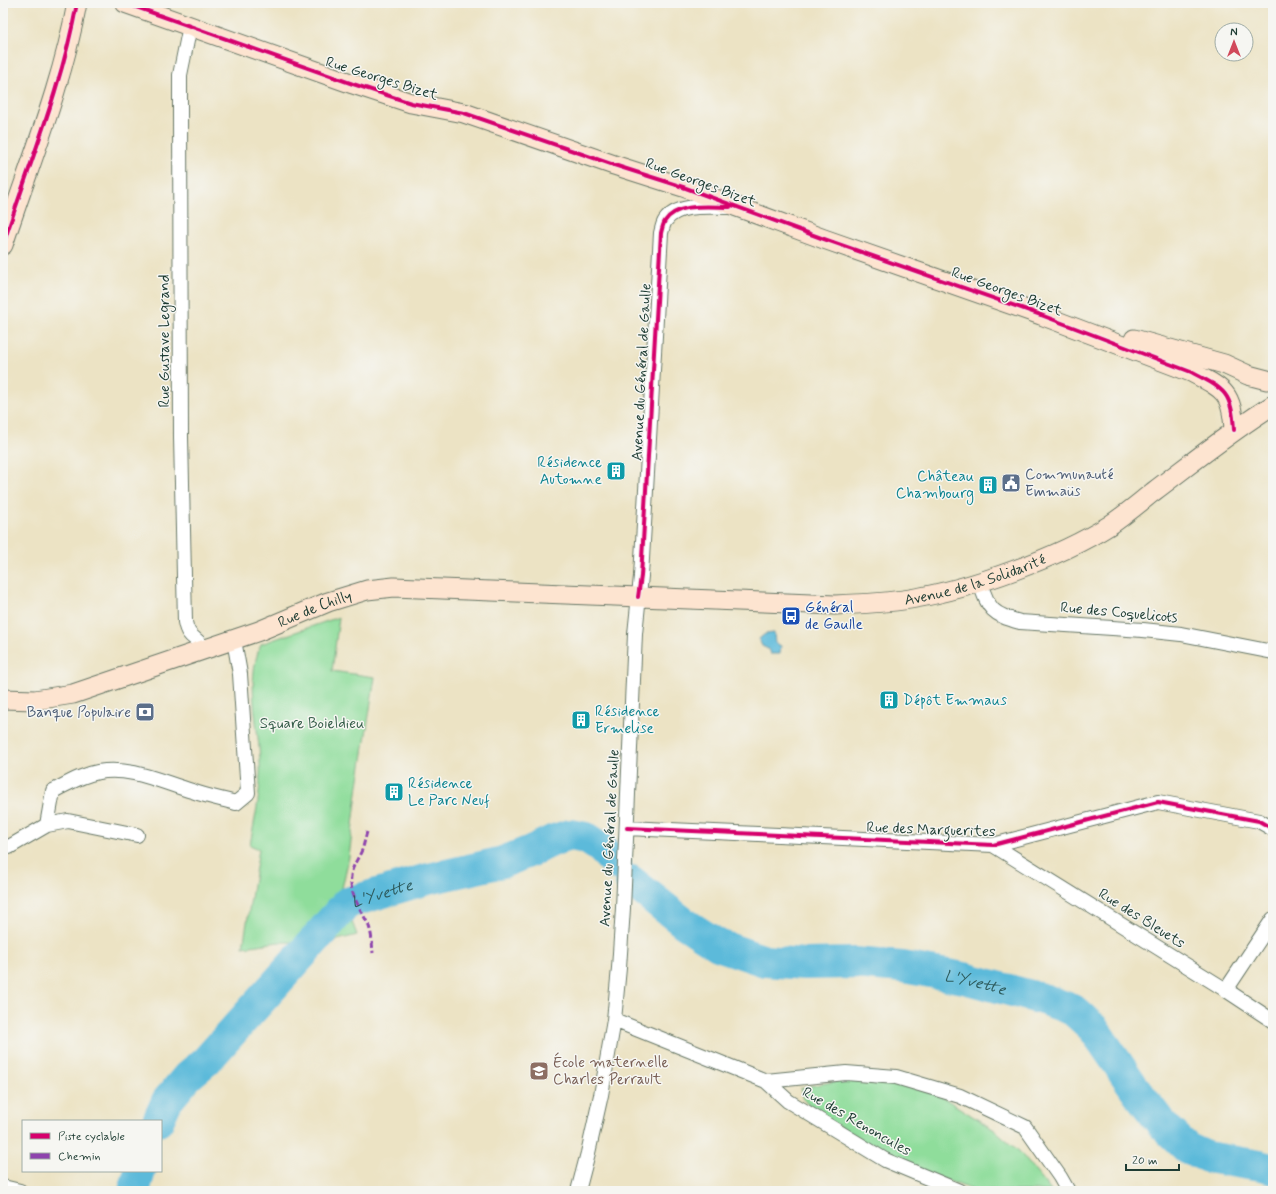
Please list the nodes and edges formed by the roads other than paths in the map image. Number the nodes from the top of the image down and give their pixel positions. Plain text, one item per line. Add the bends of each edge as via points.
1 (76, 3) edge
2 (125, 3) edge
3 (190, 26) junction
4 (734, 206) junction
5 (3, 245) edge
6 (1041, 315) junction
7 (1270, 379) edge
8 (1270, 411) edge
9 (1234, 430) junction
10 (980, 583) junction
11 (638, 597) junction
12 (234, 640) junction
13 (204, 650) junction
14 (1273, 652) edge
15 (3, 699) edge
16 (47, 825) junction
17 (627, 828) junction
18 (1273, 829) edge
19 (137, 835) dead end
20 (993, 845) junction
21 (3, 846) edge
22 (1273, 919) edge
23 (1226, 990) junction
24 (614, 1020) junction
25 (1273, 1021) edge
26 (766, 1081) junction
27 (3, 1187) edge
28 (20, 1191) edge
29 (578, 1191) edge
30 (959, 1191) edge
31 (1068, 1191) edge

1 - 5 main road via 68,46
2 - 3 main road, Rue Georges Bizet
3 - 4 main road, Rue Georges Bizet via 353,84 411,103 464,113
3 - 13 street, Rue Gustave Legrand via 180,75 184,614 186,631
4 - 6 main road, Rue Georges Bizet
4 - 11 street, Avenue du Général de Gaulle via 686,208 673,213 665,222 661,233
6 - 7 main road, Rue Georges Bizet via 1194,355
6 - 9 main road, Rue Georges Bizet via 1191,372 1214,384 1229,400
7 - 8 main road
8 - 9 main road, Avenue de la Solidarité
9 - 10 main road, Avenue de la Solidarité via 1111,524 1086,540 1060,553
10 - 11 main road, Avenue de la Solidarité via 910,599 835,605
10 - 14 street, Rue des Coquelicots via 986,602 994,611 1005,618 1020,622 1181,634
11 - 12 main road, Rue de Chilly via 381,588 328,602
11 - 17 street, Avenue du Général de Gaulle
12 - 13 main road, Rue de Chilly
12 - 16 street via 240,674 248,793 236,803 140,774 120,770 98,772 53,791
13 - 15 main road, Rue de Chilly via 73,694 34,700
16 - 19 street via 68,821
16 - 21 street via 9,847
17 - 20 street, Rue des Marguerites
17 - 24 street, Avenue du Général de Gaulle
18 - 20 street, Rue des Marguerites via 1259,821 1158,802
20 - 23 street, Rue des Bleuets
22 - 23 street
23 - 25 street, Rue des Bleuets
24 - 26 street, Rue des Renoncules
24 - 29 street, Avenue du Général de Gaulle via 601,1095
26 - 30 street, Rue des Renoncules via 788,1101 885,1160
26 - 31 street, Rue des Renoncules via 846,1073 896,1077 960,1096 1025,1127
27 - 28 street

